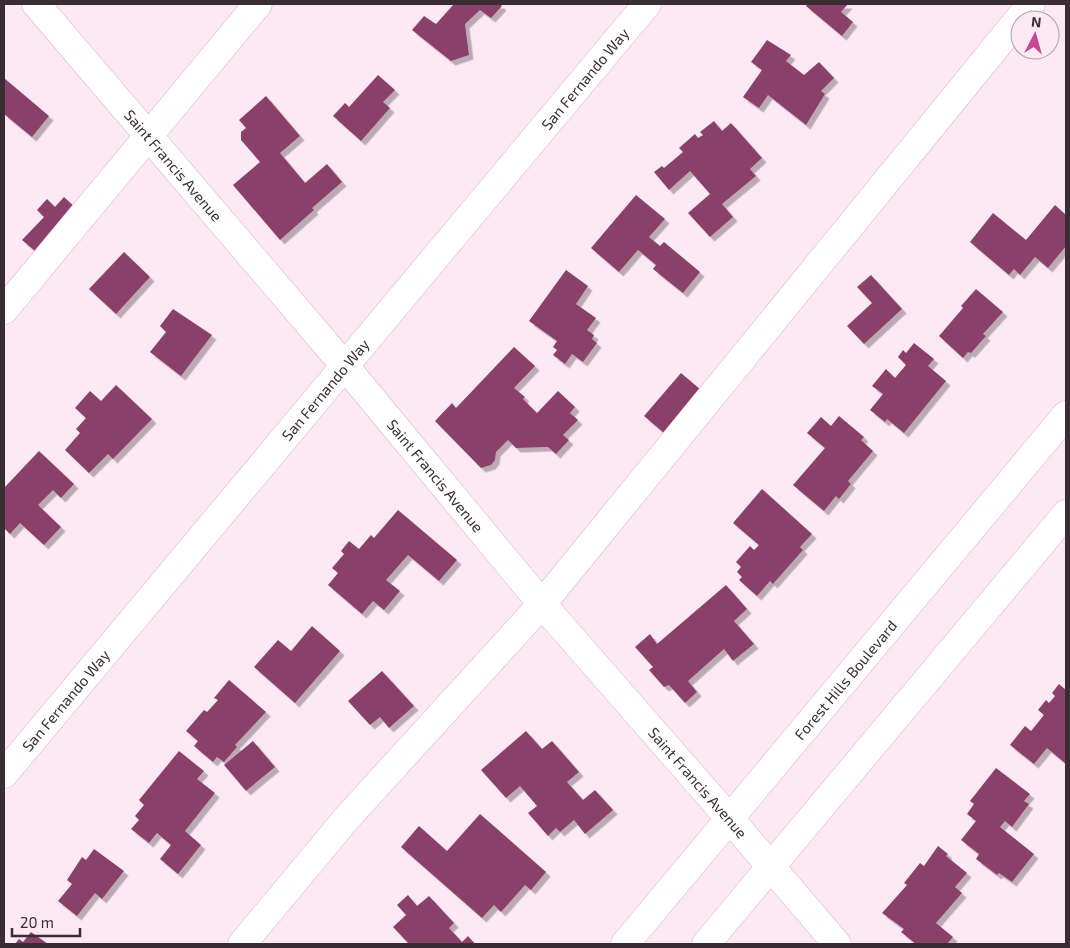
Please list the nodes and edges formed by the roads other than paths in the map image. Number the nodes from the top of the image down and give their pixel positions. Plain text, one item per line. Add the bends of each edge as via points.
1 (36, 4) edge
2 (258, 4) edge
3 (646, 4) edge
4 (1031, 4) edge
5 (148, 135) junction
6 (4, 310) edge
7 (344, 365) junction
8 (1066, 416) edge
9 (1066, 514) edge
10 (542, 604) junction
11 (4, 774) edge
12 (730, 819) junction
13 (770, 867) junction
14 (242, 944) edge
15 (625, 944) edge
16 (706, 944) edge
17 (837, 944) edge

1 - 5 street, Saint Francis Avenue
2 - 5 street
3 - 7 street, San Fernando Way
4 - 10 street
5 - 6 street
5 - 7 street, Saint Francis Avenue
7 - 10 street, Saint Francis Avenue
7 - 11 street, San Fernando Way
8 - 12 street, Forest Hills Boulevard
9 - 13 street
10 - 12 street, Saint Francis Avenue
10 - 14 street via 346,818
12 - 13 street, Saint Francis Avenue
12 - 15 street, Forest Hills Boulevard
13 - 16 street
13 - 17 street, Saint Francis Avenue

